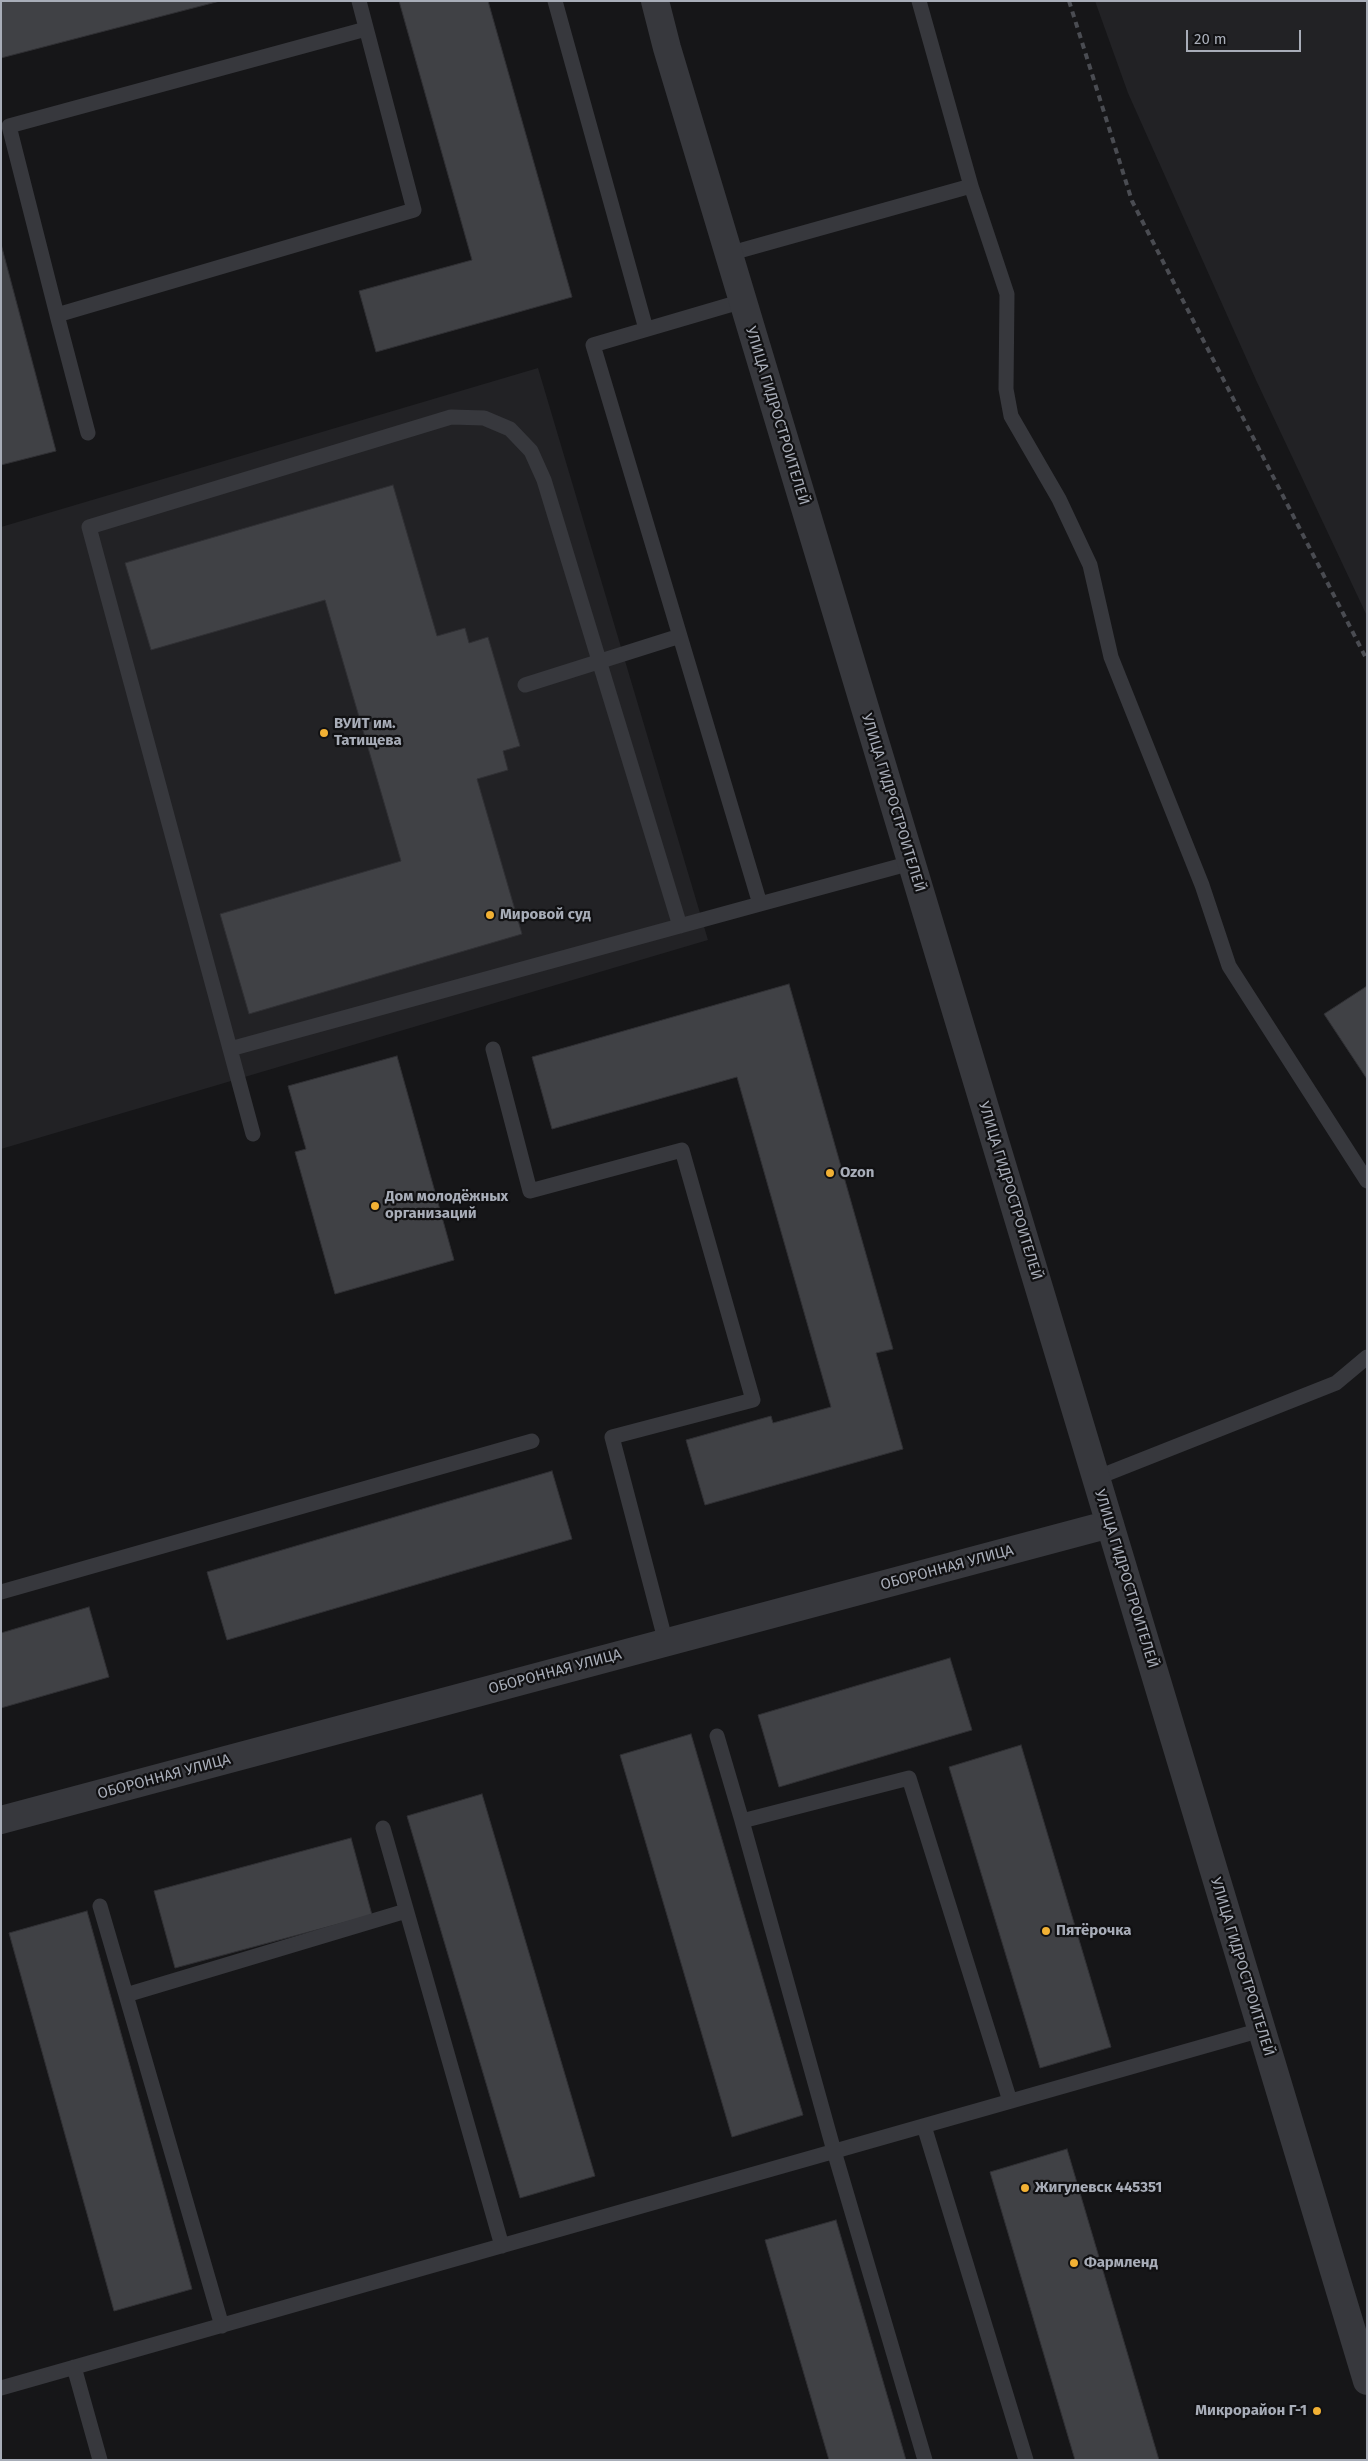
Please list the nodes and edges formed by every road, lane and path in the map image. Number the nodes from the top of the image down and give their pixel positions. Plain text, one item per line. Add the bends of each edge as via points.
1 (359, 1) edge
2 (555, 1) edge
3 (654, 1) edge
4 (919, 1) edge
5 (366, 29) junction
6 (971, 186) junction
7 (728, 254) junction
8 (743, 301) junction
9 (57, 314) junction
10 (646, 329) junction
11 (88, 434) dead end
12 (680, 636) junction
13 (599, 661) junction
14 (525, 685) dead end
15 (911, 863) junction
16 (760, 904) junction
17 (680, 926) junction
18 (230, 1049) junction
19 (493, 1049) dead end
20 (253, 1134) dead end
21 (1367, 1181) edge
22 (1367, 1357) edge
23 (532, 1441) dead end
24 (1096, 1478) junction
25 (1110, 1524) junction
26 (1, 1592) edge
27 (666, 1643) junction
28 (717, 1736) dead end
29 (1, 1820) edge
30 (742, 1821) junction
31 (383, 1828) dead end
32 (100, 1906) dead end
33 (406, 1911) junction
34 (126, 1994) junction
35 (1261, 2030) junction
36 (1010, 2101) junction
37 (924, 2126) junction
38 (834, 2151) junction
39 (502, 2246) junction
40 (222, 2326) junction
41 (74, 2367) junction
42 (1365, 2374) edge
43 (1, 2388) edge
44 (100, 2460) edge
45 (926, 2460) edge
46 (1026, 2460) edge

1 - 5 lane
2 - 10 lane
3 - 7 street, УЛИЦА ГИДРОСТРОИТЕЛЕЙ
4 - 6 lane
5 - 9 lane via 414,210
5 - 9 lane via 9,126
6 - 7 lane
6 - 21 lane via 1007,294 1006,389 1011,416 1059,499 1090,564 1111,657 1202,885 1229,966
7 - 8 street, УЛИЦА ГИДРОСТРОИТЕЛЕЙ
8 - 10 lane
8 - 15 street, УЛИЦА ГИДРОСТРОИТЕЛЕЙ
9 - 11 lane
10 - 12 lane via 593,344
12 - 13 lane
12 - 16 lane
13 - 14 lane
13 - 17 lane
13 - 18 lane via 544,480 531,451 510,429 484,418 451,418 89,528
15 - 16 lane
15 - 24 street, УЛИЦА ГИДРОСТРОИТЕЛЕЙ
16 - 17 lane
17 - 18 lane
18 - 20 lane
19 - 27 lane via 530,1191 682,1150 753,1400 612,1437
22 - 24 lane via 1336,1383
23 - 26 lane
24 - 25 street, УЛИЦА ГИДРОСТРОИТЕЛЕЙ
25 - 27 street, ОБОРОННАЯ УЛИЦА
25 - 35 street, УЛИЦА ГИДРОСТРОИТЕЛЕЙ
27 - 29 street, ОБОРОННАЯ УЛИЦА
28 - 30 lane
30 - 36 lane via 909,1778
30 - 38 lane
31 - 33 lane
32 - 34 lane
33 - 34 lane
33 - 39 lane
34 - 40 lane
35 - 36 lane
35 - 42 street, УЛИЦА ГИДРОСТРОИТЕЛЕЙ
36 - 37 lane
37 - 38 lane
37 - 46 lane
38 - 39 lane
38 - 45 lane
39 - 40 lane
40 - 41 lane
41 - 43 lane
41 - 44 lane

